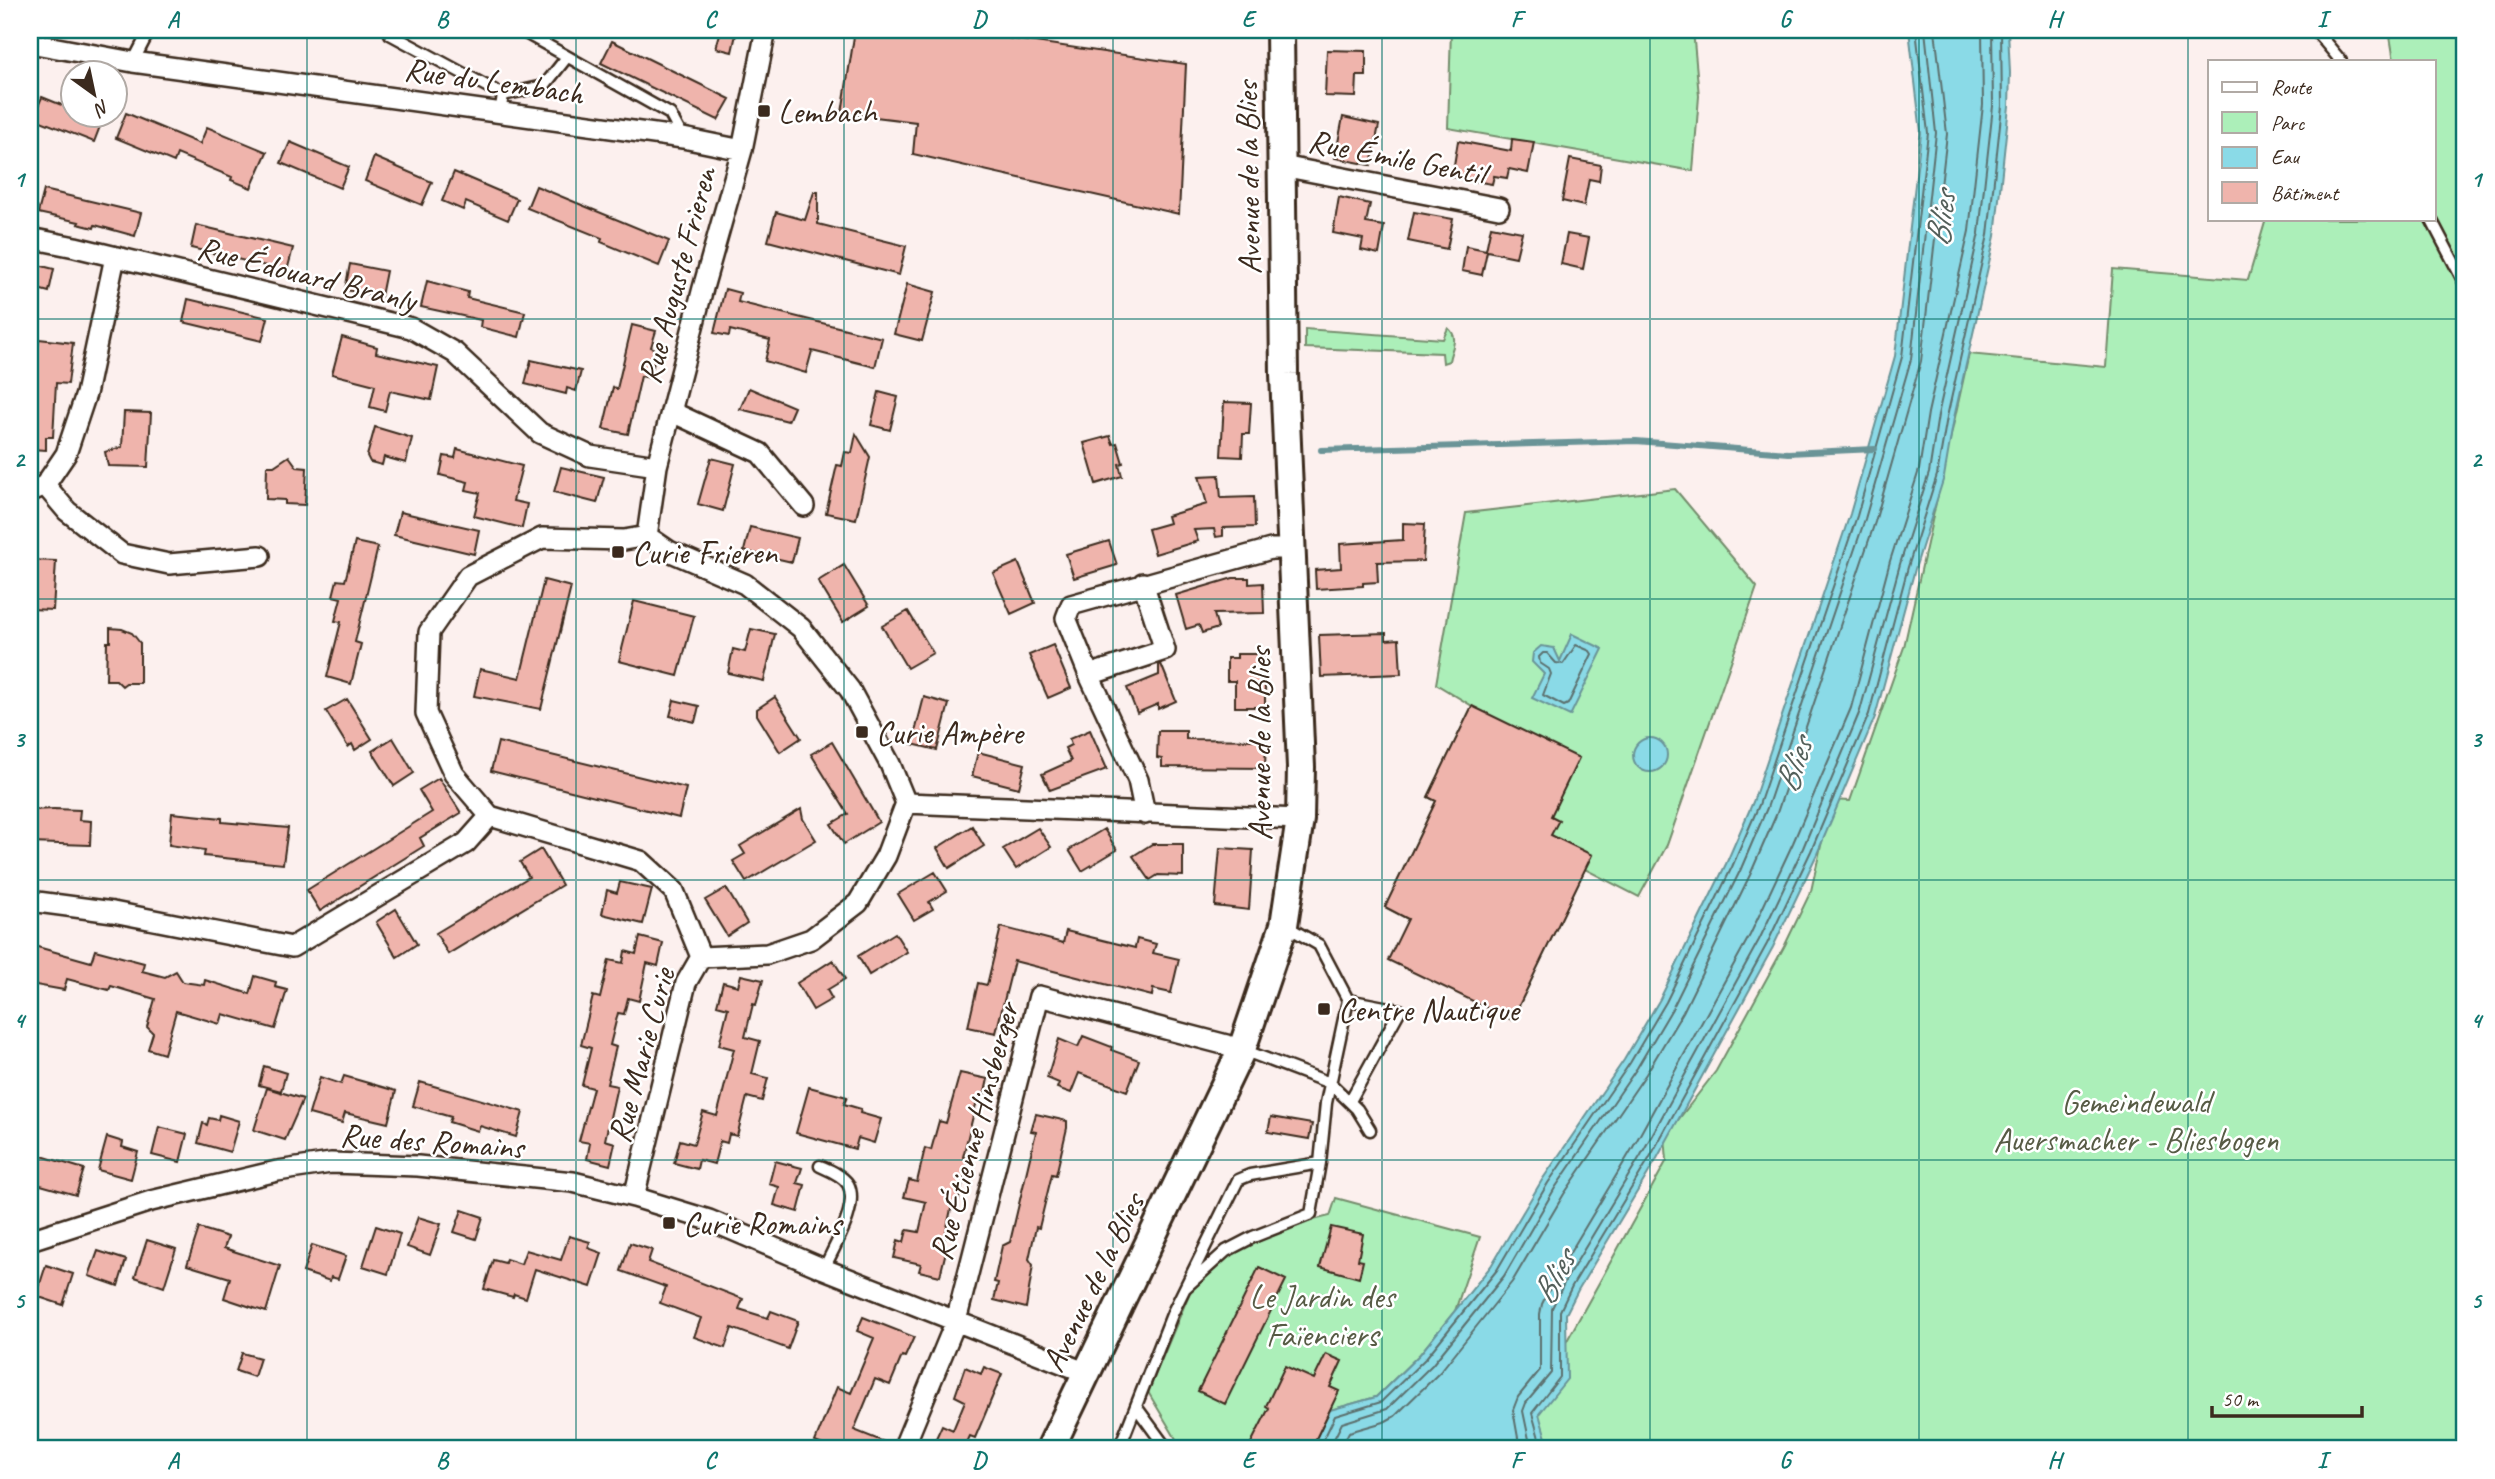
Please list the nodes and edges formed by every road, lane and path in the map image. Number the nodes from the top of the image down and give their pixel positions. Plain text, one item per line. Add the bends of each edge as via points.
1 (154, 30) edge
2 (520, 30) edge
3 (766, 30) edge
4 (1280, 30) edge
5 (2315, 30) edge
6 (388, 31) edge
7 (30, 43) edge
8 (567, 57) junction
9 (2340, 60) edge
10 (133, 62) junction
11 (501, 104) junction
12 (683, 138) junction
13 (742, 150) junction
14 (1282, 166) junction
15 (1499, 208) dead end
16 (2432, 220) edge
17 (30, 238) edge
18 (116, 257) junction
19 (2465, 285) edge
20 (672, 412) junction
21 (657, 466) junction
22 (37, 489) edge
23 (804, 506) dead end
24 (647, 536) junction
25 (1290, 549) junction
26 (260, 556) dead end
27 (1143, 583) junction
28 (1088, 675) junction
29 (906, 803) junction
30 (1145, 814) junction
31 (490, 816) junction
32 (1300, 819) junction
33 (30, 901) edge
34 (1284, 925) junction
35 (701, 957) junction
36 (1348, 1000) junction
37 (1242, 1049) junction
38 (1330, 1083) junction
39 (1350, 1101) junction
40 (1370, 1130) dead end
41 (1320, 1163) junction
42 (820, 1166) dead end
43 (634, 1197) junction
44 (30, 1240) edge
45 (824, 1269) junction
46 (1185, 1288) junction
47 (956, 1321) junction
48 (1087, 1373) junction
49 (1137, 1408) junction
50 (903, 1449) edge
51 (1050, 1449) edge
52 (1119, 1449) edge
53 (1167, 1449) edge

1 - 10 lane
2 - 8 lane
3 - 13 street, Rue Auguste Frieren
4 - 14 main road, Avenue de la Blies
5 - 9 lane
6 - 11 lane
7 - 10 street, Rue du Lembach
8 - 11 lane via 544,86
8 - 12 lane via 670,114
10 - 11 street, Rue du Lembach
11 - 12 street, Rue du Lembach
12 - 13 street, Rue du Lembach
13 - 20 street, Rue Auguste Frieren
14 - 15 street, Rue Émile Gentil
14 - 25 main road, Avenue de la Blies
16 - 19 lane
17 - 18 street, Rue Édouard Branly
18 - 21 street, Rue Édouard Branly via 411,328 455,353 540,433 590,456
18 - 22 street via 86,394 66,454
20 - 21 street, Rue Auguste Frieren
20 - 23 street via 760,453
21 - 24 street, Rue Auguste Frieren
22 - 26 street via 122,554 169,564
24 - 29 street via 669,551 745,584 801,628 850,690
24 - 31 street via 624,540 542,538 468,576 429,632 426,713 454,774
25 - 27 street via 1271,549
25 - 32 main road, Avenue de la Blies
27 - 28 street via 1071,605 1066,618
27 - 28 street via 1165,650
28 - 30 street via 1138,780
29 - 30 street
29 - 35 street via 886,856 858,903 811,939 767,954
30 - 32 street
31 - 33 street via 466,843 292,947 113,912
31 - 35 street, Rue Marie Curie via 641,861 674,891
32 - 34 main road, Avenue de la Blies
34 - 36 lane via 1319,945
34 - 37 main road, Avenue de la Blies
35 - 43 street, Rue Marie Curie via 686,983
36 - 38 lane
36 - 39 lane via 1400,1010
37 - 38 lane
37 - 47 street, Rue Étienne Hinsberger via 1039,996
37 - 48 main road, Avenue de la Blies
38 - 39 lane
38 - 41 lane
39 - 40 lane
41 - 46 lane via 1311,1214 1226,1251
41 - 46 lane via 1238,1180
42 - 45 lane via 841,1177 850,1199 848,1216
43 - 44 street, Rue des Romains via 573,1182 418,1166 331,1163 151,1201
43 - 45 street, Rue des Romains via 709,1220
45 - 47 street, Rue des Romains
46 - 49 lane
47 - 48 street, Rue des Romains
47 - 50 street
48 - 51 main road, Avenue de la Blies
49 - 52 lane
49 - 53 lane

